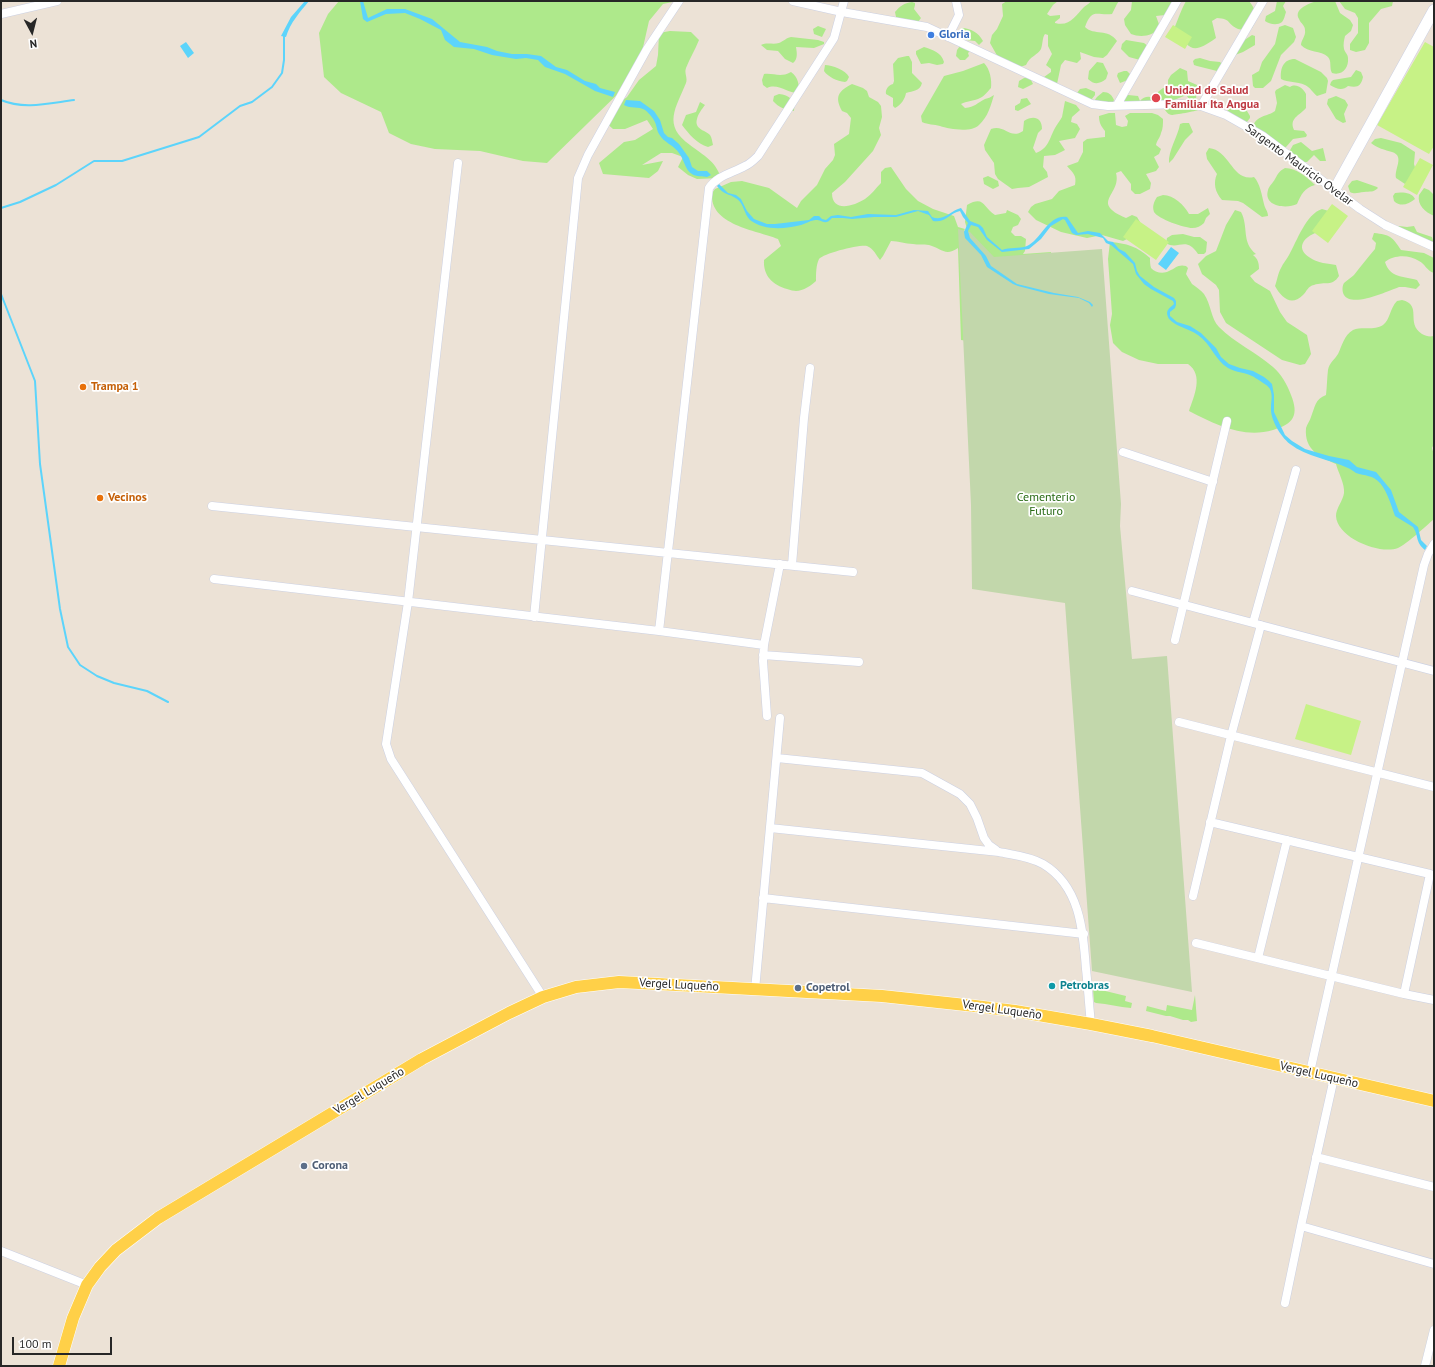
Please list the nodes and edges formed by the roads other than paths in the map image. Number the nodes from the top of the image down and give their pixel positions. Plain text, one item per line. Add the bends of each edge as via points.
1 (57, 1) edge
2 (679, 1) edge
3 (792, 1) edge
4 (844, 1) edge
5 (956, 1) edge
6 (1177, 1) edge
7 (1263, 1) edge
8 (1434, 10) edge
9 (842, 12) junction
10 (1, 14) edge
11 (948, 37) junction
12 (1117, 105) junction
13 (1201, 106) junction
14 (458, 163) dead end
15 (1335, 189) junction
16 (1434, 247) edge
17 (810, 368) dead end
18 (1227, 421) dead end
19 (1123, 452) dead end
20 (1296, 470) dead end
21 (1212, 482) junction
22 (212, 506) dead end
23 (416, 527) junction
24 (542, 540) junction
25 (1434, 544) edge
26 (668, 552) junction
27 (780, 564) junction
28 (792, 565) junction
29 (853, 572) dead end
30 (214, 579) dead end
31 (1132, 591) dead end
32 (408, 602) junction
33 (1183, 605) junction
34 (534, 617) junction
35 (1257, 624) junction
36 (659, 631) junction
37 (1174, 640) dead end
38 (764, 645) junction
39 (763, 655) junction
40 (858, 662) dead end
41 (1403, 663) junction
42 (1434, 671) edge
43 (767, 716) dead end
44 (780, 718) dead end
45 (1179, 722) dead end
46 (1231, 736) junction
47 (777, 758) junction
48 (1378, 773) junction
49 (1434, 787) edge
50 (1210, 822) junction
51 (770, 828) junction
52 (1287, 840) junction
53 (999, 852) junction
54 (1359, 857) junction
55 (1193, 896) dead end
56 (763, 898) junction
57 (1084, 934) junction
58 (1196, 943) dead end
59 (1258, 958) junction
60 (1332, 976) junction
61 (755, 990) junction
62 (1404, 994) junction
63 (543, 997) junction
64 (1434, 1000) edge
65 (1091, 1024) junction
66 (1310, 1072) junction
67 (1334, 1078) junction
68 (1434, 1101) edge
69 (1316, 1157) junction
70 (1434, 1187) edge
71 (1301, 1226) junction
72 (1, 1251) edge
73 (1434, 1264) edge
74 (87, 1285) junction
75 (1285, 1303) dead end
76 (1434, 1330) edge
77 (59, 1366) edge
78 (1425, 1366) edge

1 - 10 street
2 - 24 street via 647,49 588,155 578,178
3 - 9 street, Sargento Mauricio Ovelar
4 - 9 street
5 - 11 street via 959,15
6 - 12 street
7 - 13 street
8 - 15 street
9 - 11 street, Sargento Mauricio Ovelar via 923,26
9 - 26 street via 834,38 758,156 747,165 718,178 709,188
11 - 12 street, Sargento Mauricio Ovelar via 1092,104
12 - 13 street, Sargento Mauricio Ovelar via 1166,103
13 - 15 street, Sargento Mauricio Ovelar via 1226,115 1263,136
14 - 23 street
15 - 16 street, Sargento Mauricio Ovelar via 1385,225
17 - 28 street
18 - 21 street
19 - 21 street
20 - 35 street
21 - 33 street
22 - 23 street
23 - 24 street
23 - 32 street
24 - 26 street
24 - 34 street
25 - 41 street via 1424,565
26 - 27 street
26 - 36 street
27 - 28 street
27 - 38 street
28 - 29 street
30 - 32 street
31 - 33 street
32 - 34 street
32 - 63 street via 386,737 387,752
33 - 35 street
33 - 37 street
34 - 36 street
35 - 41 street
35 - 46 street
36 - 38 street
38 - 39 street
39 - 40 street
39 - 43 street
41 - 42 street
41 - 48 street
44 - 47 street
45 - 46 street
46 - 48 street
46 - 50 street
47 - 51 street
47 - 53 street via 922,773 960,794 970,804 984,838
48 - 49 street
48 - 54 street
50 - 52 street
50 - 55 street
51 - 53 street
51 - 56 street
52 - 54 street
52 - 59 street
53 - 57 street via 1031,858 1050,869 1073,896
54 - 60 street
54 - 62 street via 1430,874
56 - 57 street
56 - 61 street
57 - 65 street
58 - 59 street
59 - 60 street
60 - 62 street
60 - 66 street
61 - 63 main road, Vergel Luqueño via 619,982 576,987
61 - 65 main road, Vergel Luqueño via 882,996 975,1006
62 - 64 street
63 - 74 main road, Vergel Luqueño via 422,1059 158,1218 116,1250
65 - 66 main road, Vergel Luqueño
66 - 67 main road, Vergel Luqueño
67 - 68 main road, Vergel Luqueño
67 - 69 street
69 - 70 street
69 - 71 street
71 - 73 street
71 - 75 street
72 - 74 street
74 - 77 main road, Vergel Luqueño
76 - 78 street

